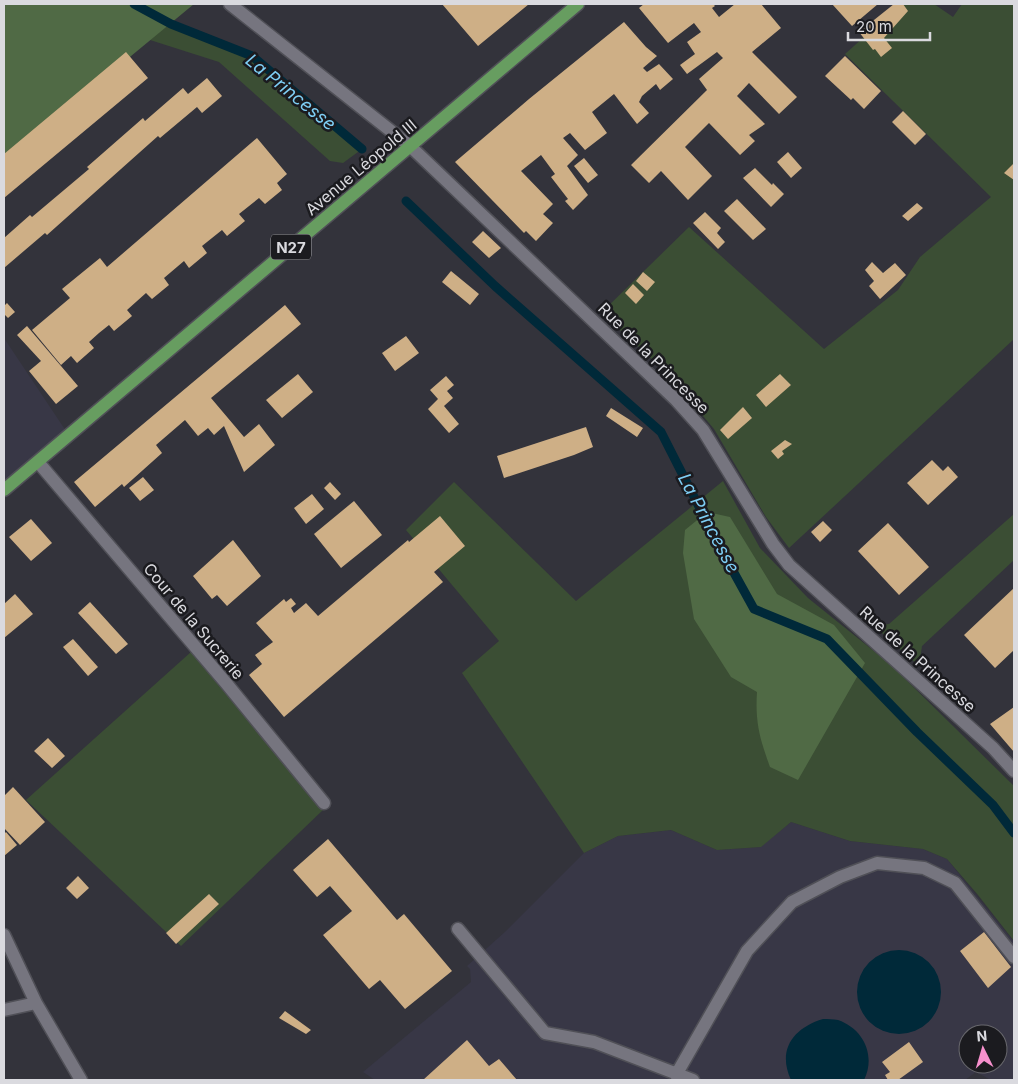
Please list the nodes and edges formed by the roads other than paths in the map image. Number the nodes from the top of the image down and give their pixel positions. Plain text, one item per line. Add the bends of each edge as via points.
1 (230, 4) edge
2 (578, 4) edge
3 (410, 146) junction
4 (38, 462) junction
5 (4, 490) edge
6 (1014, 771) edge
7 (324, 803) dead end
8 (458, 930) dead end
9 (4, 936) edge
10 (1014, 957) edge
11 (36, 1003) junction
12 (4, 1010) edge
13 (676, 1075) junction
14 (81, 1080) edge
15 (692, 1080) edge

1 - 3 street, Rue de la Princesse
2 - 3 main road, Avenue Léopold III / N27
3 - 4 main road, Avenue Léopold III / N27
3 - 6 street, Rue de la Princesse via 692,416 772,544 795,571 993,748
4 - 5 main road, Avenue Léopold III / N27
4 - 7 street, Cour de la Sucrerie
8 - 13 street via 545,1033 594,1042
9 - 11 street
10 - 13 street via 955,883 924,868 877,863 840,877 792,902 747,951
11 - 12 street
11 - 14 street
13 - 15 street

